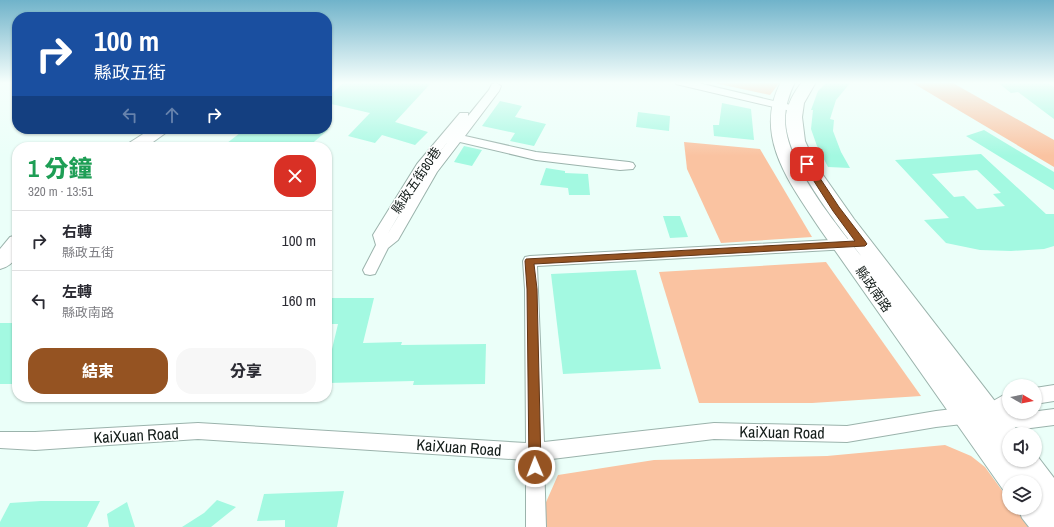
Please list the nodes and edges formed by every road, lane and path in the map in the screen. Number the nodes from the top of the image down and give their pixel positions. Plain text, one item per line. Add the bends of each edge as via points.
1 (480, 107) edge
2 (786, 107) edge
3 (154, 134) edge
4 (453, 137) junction
5 (142, 142) edge
6 (630, 166) dead end
7 (852, 244) junction
8 (12, 248) edge
9 (0, 262) edge
10 (370, 270) dead end
11 (1054, 393) edge
12 (1042, 395) edge
13 (1002, 403) edge
14 (977, 415) junction
15 (1054, 417) edge
16 (1002, 435) edge
17 (0, 440) edge
18 (534, 452) junction
19 (1029, 467) edge
20 (1009, 475) edge
21 (1054, 500) edge
22 (1037, 515) edge
23 (536, 527) edge
24 (1046, 527) edge

1 - 4 street, 縣政五街80巷
2 - 7 street, 縣政南路 via 776,120 790,166 814,204
3 - 5 street
4 - 6 street via 541,157
4 - 10 street, 縣政五街80巷 via 393,237 383,245
7 - 14 street, 縣政南路
7 - 18 street via 530,261
8 - 9 street
11 - 12 street
13 - 14 street, KaiXuan Road
14 - 15 street, KaiXuan Road via 1023,421
14 - 16 street, 縣政南路
14 - 18 street, KaiXuan Road via 847,434 714,430
14 - 20 street, 縣政南路
17 - 18 street, KaiXuan Road via 35,441 198,431
18 - 23 street
19 - 21 street
22 - 24 street

